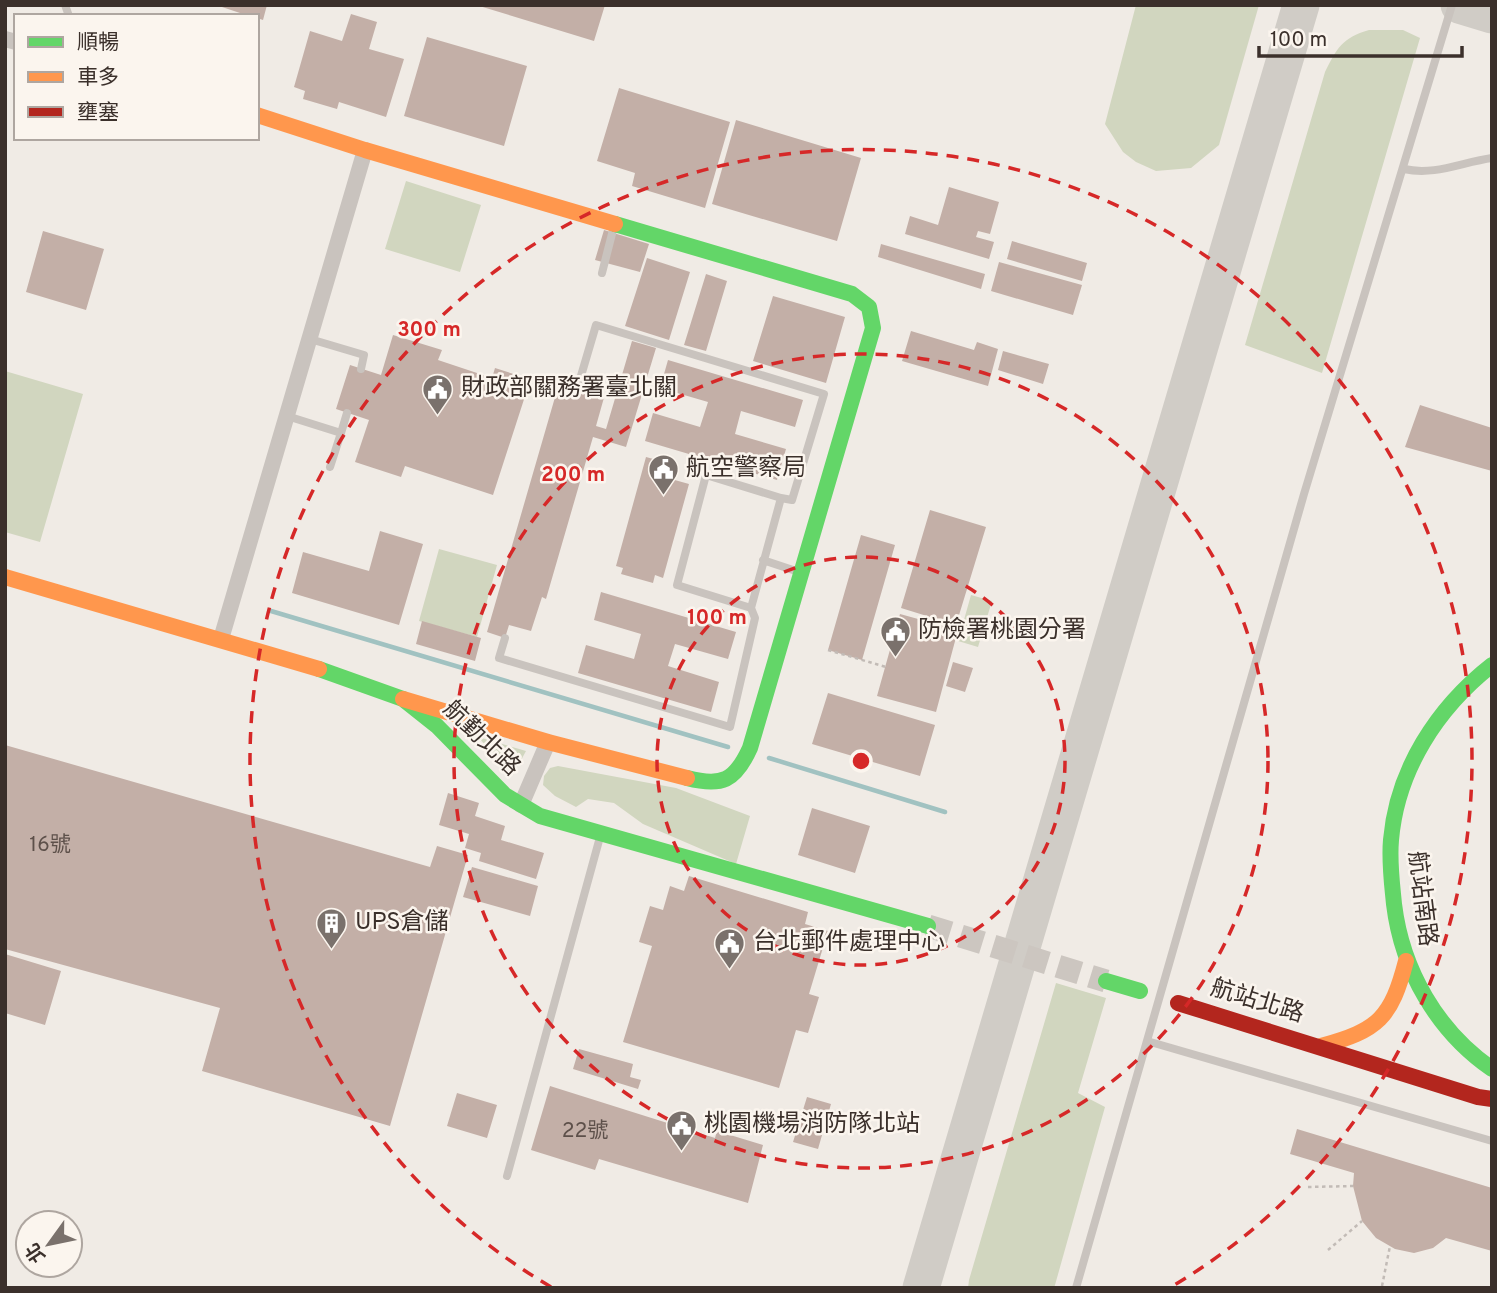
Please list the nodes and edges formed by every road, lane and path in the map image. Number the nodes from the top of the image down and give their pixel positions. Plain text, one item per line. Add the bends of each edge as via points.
1 (1452, 5) edge
2 (259, 116) edge
3 (365, 150) junction
4 (1492, 158) edge
5 (1404, 169) junction
6 (615, 223) junction
7 (602, 273) dead end
8 (310, 338) junction
9 (361, 369) dead end
10 (578, 386) dead end
11 (347, 413) dead end
12 (286, 416) junction
13 (341, 433) junction
14 (330, 467) dead end
15 (781, 498) junction
16 (763, 560) junction
17 (802, 573) junction
18 (5, 577) edge
19 (751, 608) junction
20 (505, 638) dead end
21 (221, 639) junction
22 (828, 650) dead end
23 (1492, 665) edge
24 (886, 667) dead end
25 (403, 699) junction
26 (548, 742) junction
27 (521, 805) junction
28 (601, 834) junction
29 (928, 926) tunnel mouth
30 (1406, 961) junction
31 (1106, 981) tunnel mouth
32 (1140, 991) dead end
33 (1178, 1003) dead end
34 (1147, 1041) junction
35 (1321, 1046) junction
36 (1492, 1069) edge
37 (1492, 1099) edge
38 (1492, 1141) edge
39 (507, 1176) dead end
40 (1353, 1186) dead end
41 (1308, 1187) dead end
42 (1362, 1221) dead end
43 (1390, 1246) dead end
44 (1328, 1250) dead end
45 (1382, 1286) dead end
46 (1076, 1288) edge

1 - 5 lane
2 - 3 street
3 - 6 street
3 - 8 street
4 - 5 lane via 1433,171
5 - 34 lane via 1304,494
6 - 7 lane
6 - 17 street via 852,294 869,307 873,328
8 - 9 lane via 364,355
8 - 12 street
10 - 15 lane via 596,325 824,394 792,500
11 - 13 lane
12 - 13 lane
12 - 21 street
13 - 14 lane
15 - 16 lane
15 - 19 lane via 706,475 677,585
16 - 17 lane
16 - 19 lane
17 - 26 street via 740,772 723,783 703,782
18 - 21 street, 航勤北路
19 - 20 lane via 755,618 730,727 499,659
21 - 25 street, 航勤北路
22 - 24 path
23 - 30 street, 航站南路 via 1452,698 1434,722 1404,785 1392,828 1389,866
25 - 26 street
25 - 27 street, 航勤北路
26 - 27 street
27 - 28 street, 航勤北路 via 540,816
28 - 29 street, 航勤北路
28 - 39 lane
30 - 35 street via 1392,1003 1379,1019 1357,1035
30 - 36 street via 1455,1038
31 - 32 street
33 - 35 street, 航站北路
34 - 38 lane
34 - 46 lane
35 - 37 street, 航站北路
40 - 41 path
42 - 44 path
43 - 45 path

